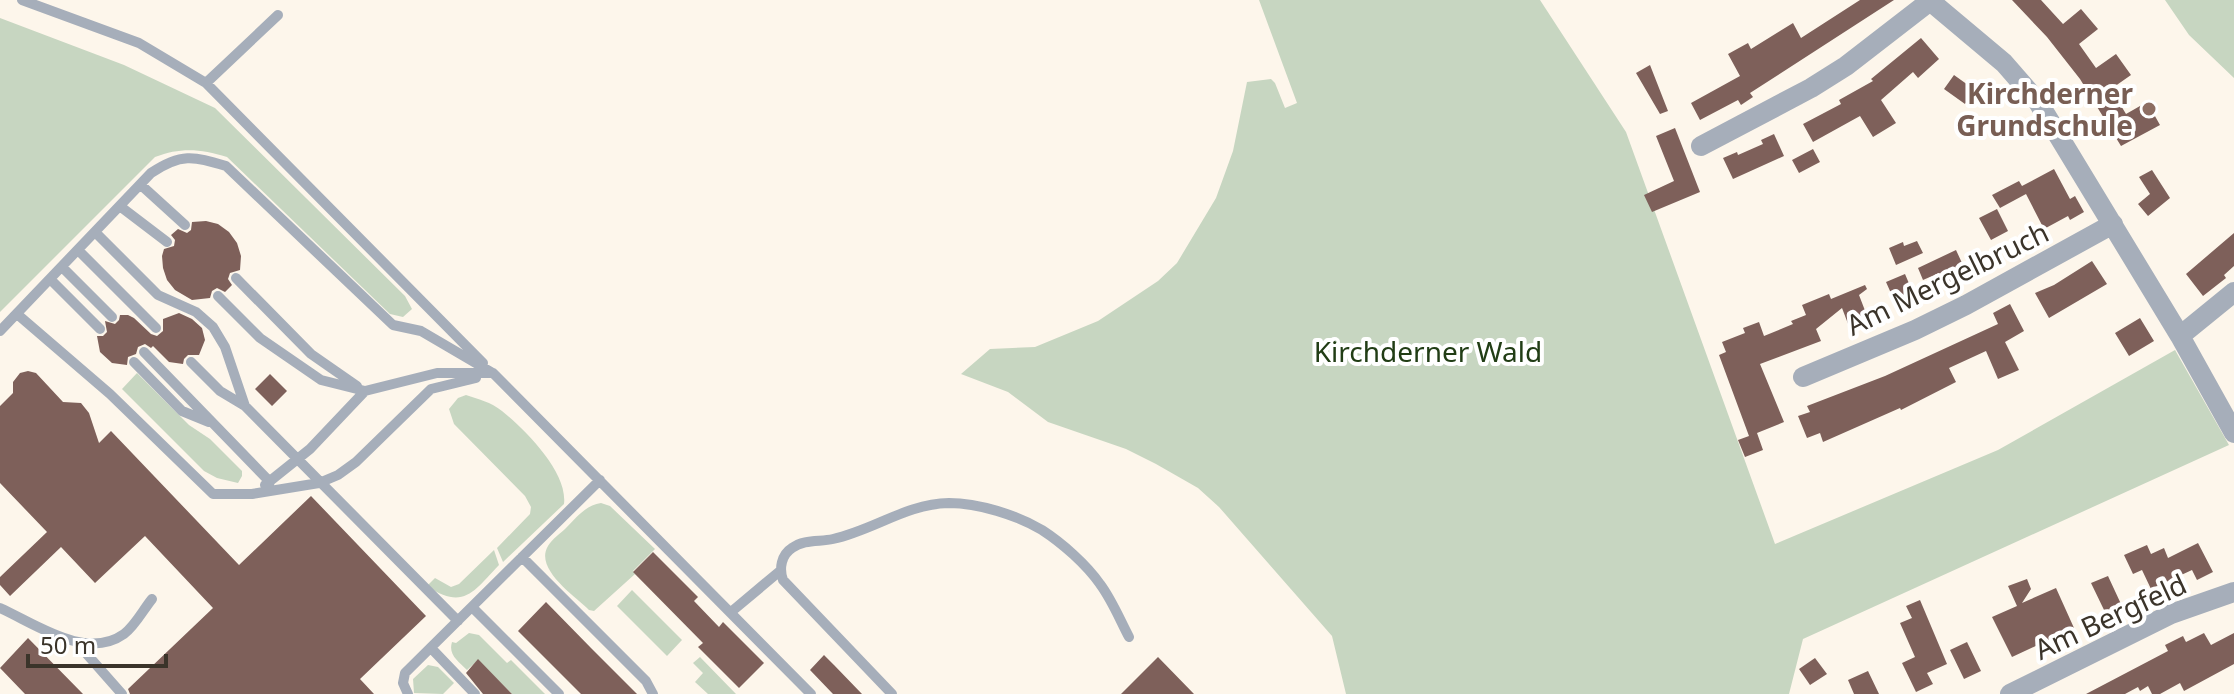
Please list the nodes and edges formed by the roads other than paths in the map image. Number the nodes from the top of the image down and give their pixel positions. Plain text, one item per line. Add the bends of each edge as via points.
1 (22, 0) edge
2 (1930, 1) edge
3 (278, 15) dead end
4 (206, 83) junction
5 (1701, 146) dead end
6 (141, 185) junction
7 (121, 207) junction
8 (2113, 224) junction
9 (185, 225) dead end
10 (96, 233) junction
11 (167, 242) dead end
12 (79, 251) junction
13 (63, 268) junction
14 (236, 278) dead end
15 (51, 280) junction
16 (2234, 292) edge
17 (218, 296) dead end
18 (17, 314) junction
19 (112, 317) dead end
20 (156, 328) dead end
21 (100, 329) dead end
22 (0, 331) edge
23 (2180, 336) junction
24 (144, 352) dead end
25 (134, 362) dead end
26 (191, 362) dead end
27 (493, 373) junction
28 (1803, 377) dead end
29 (365, 391) junction
30 (245, 406) junction
31 (213, 424) junction
32 (2234, 433) edge
33 (297, 460) junction
34 (600, 480) junction
35 (270, 482) junction
36 (319, 483) junction
37 (252, 494) junction
38 (522, 557) junction
39 (780, 571) junction
40 (2234, 592) edge
41 (152, 599) dead end
42 (472, 607) junction
43 (0, 608) edge
44 (731, 612) junction
45 (458, 621) junction
46 (1129, 637) dead end
47 (77, 643) junction
48 (431, 648) junction
49 (792, 673) junction
50 (122, 694) edge
51 (408, 694) edge
52 (475, 694) edge
53 (559, 694) edge
54 (653, 694) edge
55 (798, 694) edge
56 (811, 694) edge
57 (892, 694) edge
58 (2010, 694) edge

1 - 4 lane via 139,43
2 - 5 street via 1846,66
2 - 8 street via 2004,63 2038,102
3 - 4 lane
4 - 27 lane
6 - 7 lane
6 - 9 lane
6 - 27 lane via 169,161 194,157 226,166 393,325 421,331
7 - 10 lane
7 - 11 lane
8 - 23 street
8 - 28 street, Am Mergelbruch via 1966,305
10 - 12 lane
10 - 30 lane via 158,295 196,312 213,327
12 - 13 lane
12 - 20 lane
13 - 15 lane
13 - 19 lane
14 - 29 lane via 311,354
15 - 18 lane
15 - 21 lane
16 - 23 street
17 - 29 lane via 260,338 300,367 321,380
18 - 22 lane
18 - 37 lane via 213,494
23 - 32 street
24 - 31 lane
25 - 31 lane via 182,411
26 - 30 lane via 220,391
27 - 29 lane via 437,373
27 - 34 lane
27 - 36 lane via 431,389 356,462
29 - 33 lane
30 - 33 lane
31 - 35 lane
33 - 35 lane
33 - 36 lane
34 - 38 lane
34 - 44 lane
35 - 37 lane
36 - 37 lane
36 - 45 lane
38 - 42 lane
38 - 54 lane
39 - 44 lane
39 - 46 lane via 791,548 806,542 833,540 904,511 953,503 1012,517 1066,549 1100,583
39 - 57 lane via 791,590
40 - 58 street, Am Bergfeld via 2171,614
41 - 47 lane via 126,633 106,644
42 - 45 lane
42 - 53 lane
43 - 47 lane
44 - 49 lane
45 - 48 lane
47 - 50 lane
48 - 51 lane via 405,673
48 - 52 lane
49 - 55 lane
49 - 56 lane

